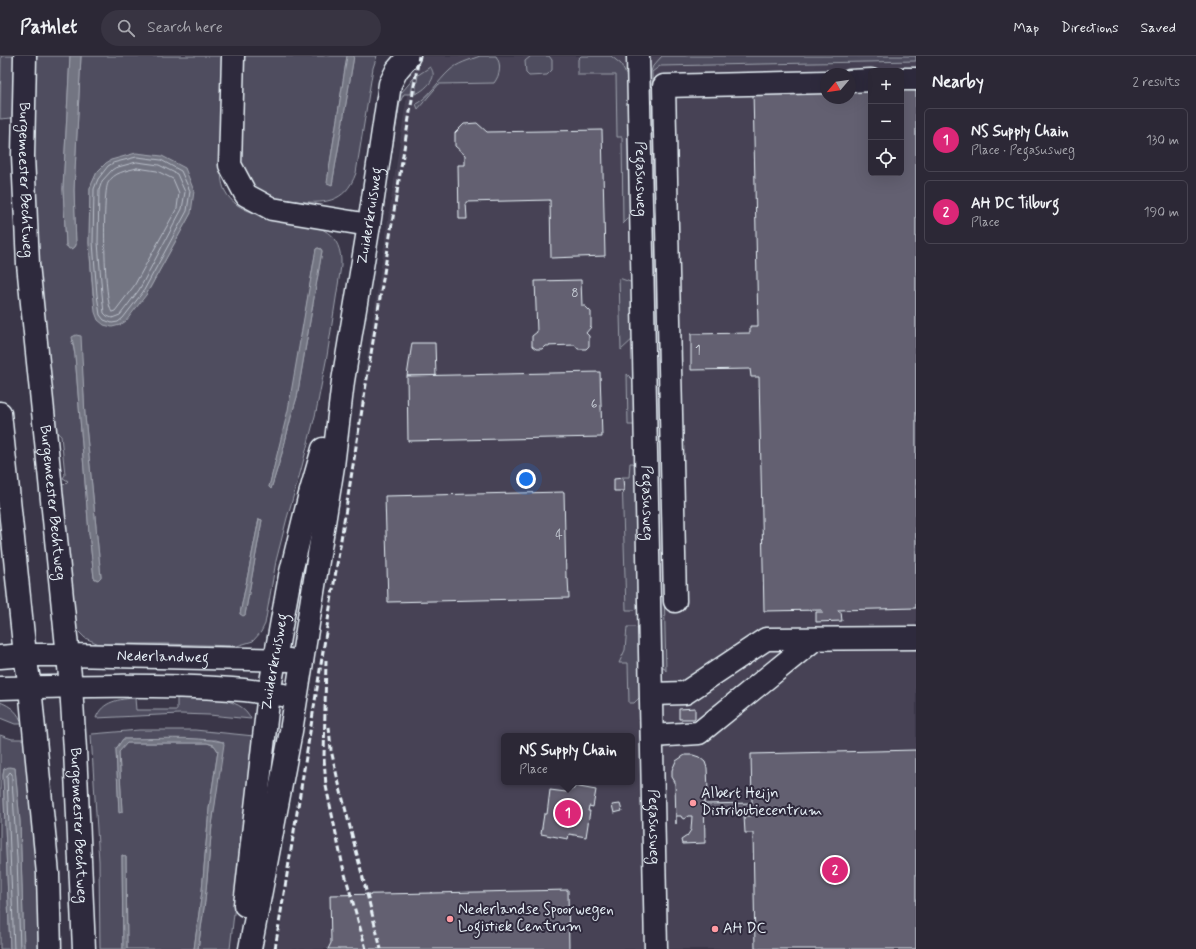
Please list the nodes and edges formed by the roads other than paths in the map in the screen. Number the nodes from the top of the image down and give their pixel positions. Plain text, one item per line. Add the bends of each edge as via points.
1 (25, 56) edge
2 (233, 56) edge
3 (409, 56) edge
4 (638, 56) edge
5 (904, 79) edge
6 (916, 79) edge
7 (868, 80) edge
8 (856, 81) edge
9 (820, 82) edge
10 (369, 225) junction
11 (343, 381) junction
12 (0, 413) edge
13 (675, 601) dead end
14 (916, 638) edge
15 (815, 639) junction
16 (24, 655) junction
17 (68, 655) junction
18 (0, 657) edge
19 (275, 659) junction
20 (302, 662) junction
21 (71, 686) junction
22 (30, 687) junction
23 (0, 688) edge
24 (269, 693) junction
25 (652, 694) junction
26 (296, 696) junction
27 (652, 736) junction
28 (50, 949) edge
29 (84, 949) edge
30 (240, 949) edge
31 (250, 949) edge
32 (656, 949) edge

1 - 17 street, Burgemeester Bechtweg via 23,156 28,264
2 - 10 street via 230,165 246,194 272,209
3 - 10 street, Zuiderkruisweg via 397,70 390,84
4 - 25 street, Pegasusweg
5 - 6 street
7 - 8 street
9 - 13 street via 664,86
10 - 11 street, Zuiderkruisweg
11 - 19 street, Zuiderkruisweg via 290,576
11 - 20 street, Zuiderkruisweg
12 - 16 street
14 - 15 street
15 - 25 street via 766,639 685,693
15 - 27 street via 699,733
16 - 17 street, Nederlandweg
16 - 18 street, Nederlandweg
16 - 22 street
17 - 19 street, Nederlandweg
17 - 21 street, Burgemeester Bechtweg
19 - 20 street, Nederlandweg
19 - 24 street, Zuiderkruisweg
20 - 26 street, Zuiderkruisweg
21 - 22 street, Nederlandweg
21 - 24 street, Nederlandweg via 182,687
21 - 29 street, Burgemeester Bechtweg
22 - 23 street, Nederlandweg
22 - 28 street via 48,874
24 - 26 street, Nederlandweg
24 - 30 street, Zuiderkruisweg
25 - 27 street, Pegasusweg
26 - 31 street, Zuiderkruisweg
27 - 32 street, Pegasusweg

